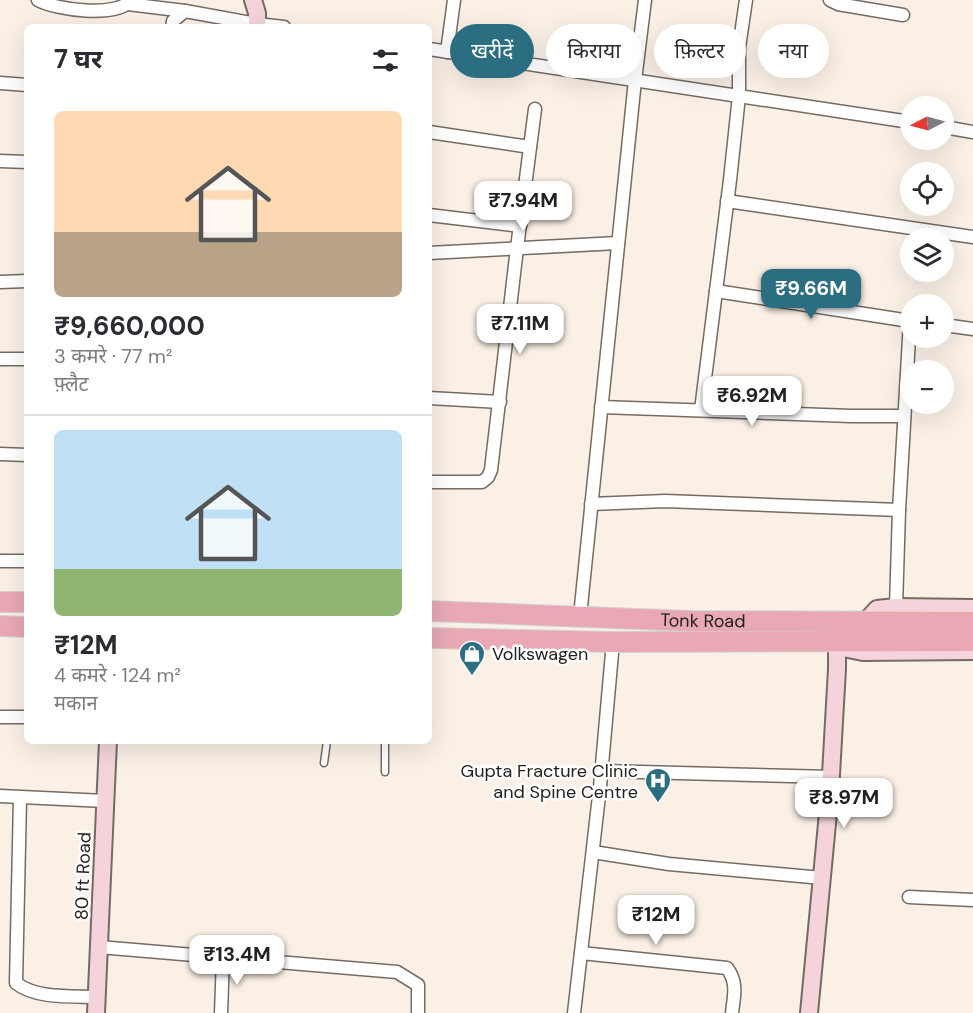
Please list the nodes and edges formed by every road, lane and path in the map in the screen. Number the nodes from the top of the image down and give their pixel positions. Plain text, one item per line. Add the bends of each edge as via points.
1 (253, 0) edge
2 (454, 0) edge
3 (645, 0) edge
4 (746, 0) edge
5 (830, 0) edge
6 (42, 1) edge
7 (129, 2) edge
8 (185, 11) junction
9 (903, 15) dead end
10 (172, 24) edge
11 (247, 24) edge
12 (257, 24) edge
13 (432, 50) edge
14 (447, 52) junction
15 (635, 80) junction
16 (0, 83) edge
17 (24, 85) edge
18 (739, 96) junction
19 (535, 109) dead end
20 (900, 120) edge
21 (954, 129) edge
22 (432, 132) edge
23 (973, 132) edge
24 (530, 147) junction
25 (0, 161) edge
26 (24, 162) edge
27 (727, 201) junction
28 (432, 215) edge
29 (520, 226) junction
30 (973, 237) edge
31 (618, 243) junction
32 (517, 248) junction
33 (432, 253) edge
34 (24, 281) edge
35 (0, 282) edge
36 (716, 291) junction
37 (900, 319) edge
38 (954, 326) edge
39 (973, 329) edge
40 (908, 348) edge
41 (0, 359) edge
42 (24, 359) edge
43 (432, 398) edge
44 (500, 402) junction
45 (601, 407) junction
46 (701, 411) junction
47 (904, 416) junction
48 (0, 454) edge
49 (24, 455) edge
50 (432, 482) edge
51 (591, 504) junction
52 (899, 510) junction
53 (0, 561) edge
54 (24, 561) edge
55 (0, 602) edge
56 (24, 602) edge
57 (896, 607) junction
58 (973, 608) edge
59 (432, 611) edge
60 (580, 616) junction
61 (874, 621) junction
62 (973, 622) edge
63 (0, 626) edge
64 (24, 627) edge
65 (432, 638) edge
66 (973, 641) edge
67 (613, 642) junction
68 (837, 642) junction
69 (973, 651) edge
70 (0, 717) edge
71 (24, 717) edge
72 (108, 744) edge
73 (327, 744) edge
74 (385, 744) edge
75 (324, 763) dead end
76 (602, 771) junction
77 (385, 772) dead end
78 (831, 777) junction
79 (0, 796) edge
80 (20, 798) junction
81 (105, 801) junction
82 (593, 852) junction
83 (822, 878) junction
84 (909, 897) dead end
85 (973, 900) edge
86 (99, 947) junction
87 (581, 953) junction
88 (222, 958) junction
89 (97, 1005) edge
90 (221, 1013) edge
91 (418, 1013) edge
92 (574, 1013) edge
93 (732, 1013) edge
94 (809, 1013) edge

1 - 12 street
2 - 14 street
3 - 15 street
4 - 18 street via 739,48
5 - 9 street
6 - 7 street via 73,11 102,10
7 - 8 street
8 - 10 street
8 - 11 street
13 - 14 street
14 - 15 street
15 - 18 street
15 - 31 street
16 - 17 street
18 - 20 street
18 - 27 street
19 - 24 street
21 - 23 street
22 - 24 street
24 - 29 street
25 - 26 street
27 - 30 street
27 - 36 street
28 - 29 street
29 - 32 street
31 - 32 street
31 - 45 street
32 - 33 street
32 - 44 street
34 - 35 street
36 - 37 street
36 - 46 street
38 - 39 street
40 - 47 street
41 - 42 street
43 - 44 street
44 - 50 street via 488,477 482,482
45 - 46 street
45 - 51 street
46 - 47 street
47 - 52 street
48 - 49 street
51 - 52 street via 689,502
51 - 60 street
52 - 57 street
53 - 54 street
55 - 56 main road
57 - 58 street, Tonk Road
57 - 61 street, Tonk Road via 877,609
59 - 60 main road, Tonk Road
60 - 61 main road, Tonk Road via 690,621
61 - 62 main road
63 - 64 main road
65 - 67 main road, Tonk Road
66 - 68 main road
67 - 68 main road, Tonk Road
67 - 76 street
68 - 69 street, Tonk Road via 864,652
68 - 78 street
70 - 71 street
72 - 81 street, 80 ft Road
73 - 75 lane
74 - 77 lane
76 - 78 street
76 - 82 street
78 - 83 street
79 - 80 street
80 - 81 street
80 - 89 street via 16,983 23,989
81 - 86 street, 80 ft Road
82 - 83 street via 669,864
82 - 87 street
83 - 94 street
84 - 85 street
86 - 88 street
86 - 89 street, 80 ft Road
87 - 92 street
87 - 93 street via 727,968 734,978
88 - 90 street
88 - 91 street via 397,972 418,985

